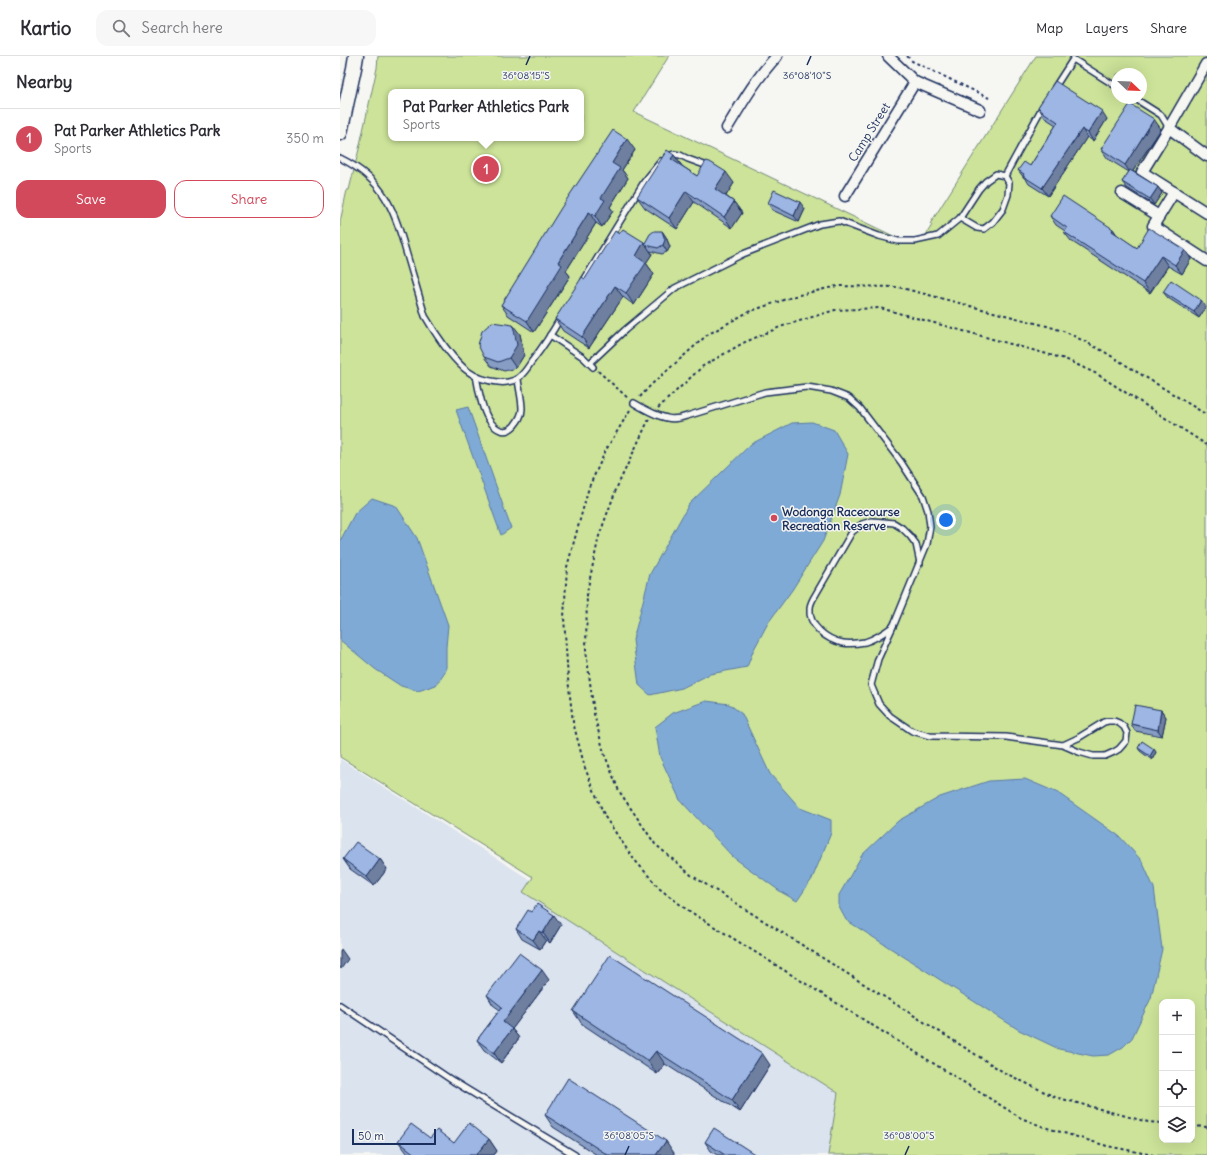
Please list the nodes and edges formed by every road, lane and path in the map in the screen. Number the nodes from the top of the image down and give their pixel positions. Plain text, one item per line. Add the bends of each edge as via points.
1 (356, 56) edge
2 (777, 56) edge
3 (888, 56) edge
4 (907, 56) edge
5 (1206, 64) edge
6 (915, 82) junction
7 (1111, 83) edge
8 (1052, 92) edge
9 (989, 98) dead end
10 (1048, 98) edge
11 (1144, 104) edge
12 (980, 110) dead end
13 (727, 128) dead end
14 (1169, 128) junction
15 (340, 133) edge
16 (1207, 156) edge
17 (340, 158) edge
18 (717, 169) edge
19 (1005, 176) junction
20 (1174, 192) junction
21 (1122, 193) dead end
22 (845, 196) dead end
23 (1207, 213) edge
24 (1159, 216) junction
25 (960, 218) junction
26 (1207, 260) edge
27 (583, 282) edge
28 (566, 309) edge
29 (550, 335) junction
30 (591, 364) junction
31 (476, 376) junction
32 (518, 379) junction
33 (634, 404) junction
34 (652, 413) junction
35 (1207, 415) edge
36 (1207, 444) edge
37 (920, 564) junction
38 (893, 626) junction
39 (1063, 745) junction
40 (340, 1005) edge
41 (1159, 1124) edge
42 (1195, 1126) edge
43 (1207, 1127) edge
44 (575, 1155) edge
45 (1153, 1155) edge

1 - 15 main road
2 - 13 street via 755,83
3 - 6 street
4 - 9 path via 912,61
5 - 14 street
6 - 12 street
6 - 22 street, Camp Street
7 - 8 lane via 1073,59
10 - 19 lane
11 - 14 lane via 1161,115
14 - 16 street
14 - 20 street via 1142,172
17 - 31 lane via 354,165 373,181 385,196 397,221 425,316 449,352 468,372
18 - 27 lane via 680,155 665,157 644,182
19 - 25 lane via 996,174 986,181
19 - 25 lane via 1009,183 1008,195 1003,209 993,222 984,229 977,228
20 - 23 street
20 - 24 street
21 - 24 street
24 - 26 street via 1153,226
25 - 30 lane via 938,236 915,241 898,241 879,236 839,221 820,224 742,254 675,288 625,330
28 - 29 lane
29 - 30 lane
29 - 32 lane
30 - 33 path
31 - 32 lane via 502,382
31 - 32 lane via 485,413 496,428 503,431 510,429 521,416
33 - 34 lane
33 - 35 path via 651,384 707,335 748,312 795,296 837,286 885,286 898,287 1066,332 1103,351
33 - 45 path via 606,450 589,487 567,567 564,617 573,722 585,768 605,817 633,858 660,889 686,909 1021,1118 1107,1146
34 - 36 path via 703,366 743,343 780,327 835,310 880,308 1065,359 1096,374
34 - 37 lane via 677,418 765,392 807,387 831,391 849,398 888,444 924,496 930,526
34 - 41 path via 617,487 599,536 587,592 586,650 594,714 604,753 620,791 655,844 691,875 1005,1073 1055,1097
37 - 38 lane
37 - 38 lane via 916,544 902,528 894,523 872,521 862,524 852,532 816,592 810,608 810,616 820,632 844,643 866,641
38 - 39 lane via 878,659 872,685 879,704 890,716 912,731 930,736 1006,737
39 - 39 lane via 1093,756 1105,756 1119,750 1126,741 1127,733 1120,723 1108,721
40 - 44 lane via 453,1081
42 - 43 path

